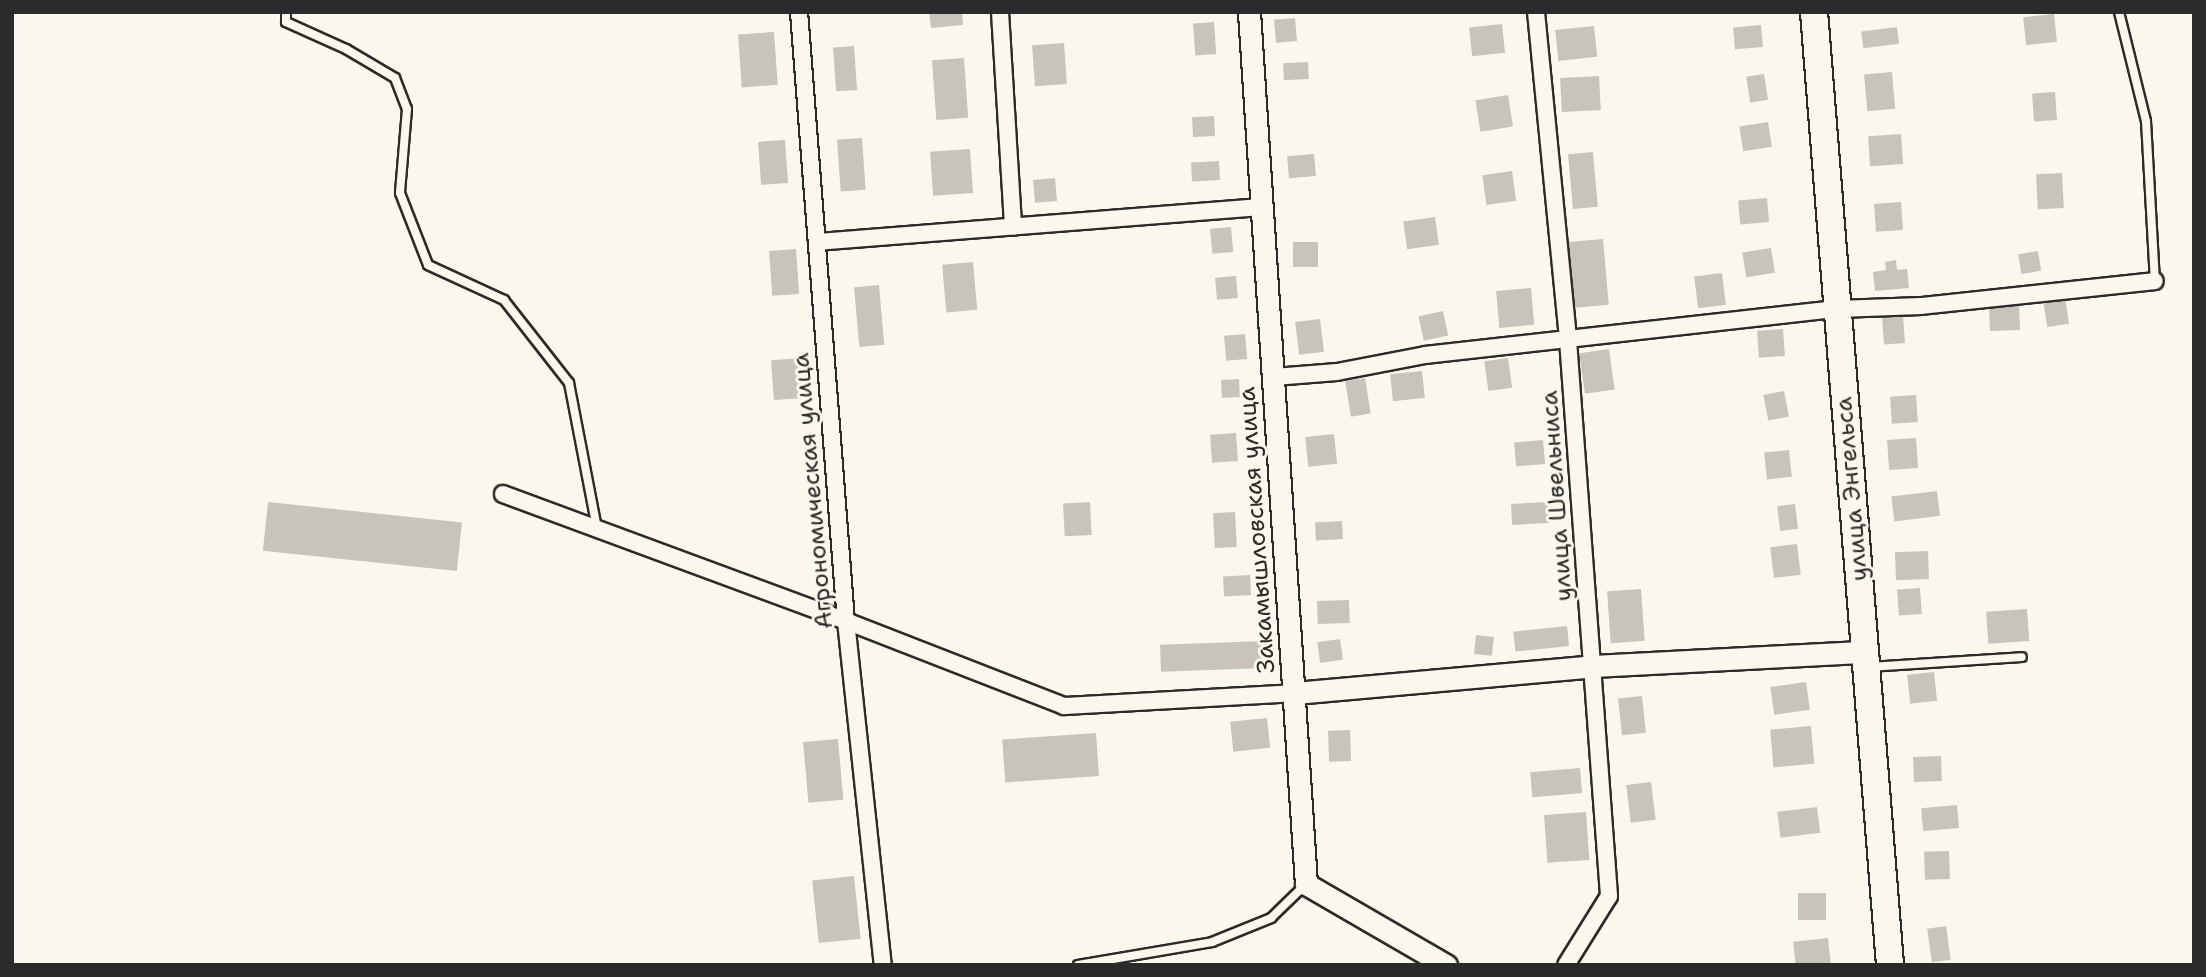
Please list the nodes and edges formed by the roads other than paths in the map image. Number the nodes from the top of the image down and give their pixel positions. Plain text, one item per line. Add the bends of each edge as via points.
1 (286, 12) edge
2 (799, 12) edge
3 (1000, 12) edge
4 (1249, 12) edge
5 (1536, 12) edge
6 (1814, 12) edge
7 (2119, 12) edge
8 (1263, 208) junction
9 (1013, 227) junction
10 (817, 242) junction
11 (2155, 281) joint
12 (1838, 309) junction
13 (1568, 340) junction
14 (1273, 377) junction
15 (503, 494) dead end
16 (597, 529) junction
17 (846, 621) junction
18 (2022, 657) dead end
19 (1866, 660) junction
20 (1594, 666) junction
21 (1294, 693) junction
22 (1306, 884) junction
23 (883, 965) edge
24 (1077, 965) edge
25 (1446, 965) edge
26 (1566, 965) edge
27 (1890, 965) edge

1 - 16 lane via 286,23 346,49 395,78 407,110 400,192 428,265 504,300 569,383
2 - 10 street, Агрономическая улица
3 - 9 street
4 - 8 street, Закамышловская улица
5 - 13 street, улица Швельниса
6 - 12 main road, улица Энгельса
7 - 11 lane via 2146,121
8 - 9 street
8 - 14 street, Закамышловская улица
9 - 10 street
10 - 17 street, Агрономическая улица
11 - 12 street via 1921,306
12 - 13 street
12 - 19 main road, улица Энгельса
13 - 14 street
13 - 20 street, улица Швельниса
14 - 21 street, Закамышловская улица
15 - 16 street
16 - 17 street
17 - 21 street via 1064,706
17 - 23 street, Агрономическая улица
18 - 19 lane
19 - 20 street
19 - 27 main road, улица Энгельса
20 - 21 street
20 - 26 street, улица Швельниса via 1609,896
21 - 22 street, Закамышловская улица
22 - 24 lane via 1271,918 1212,942
22 - 25 street

